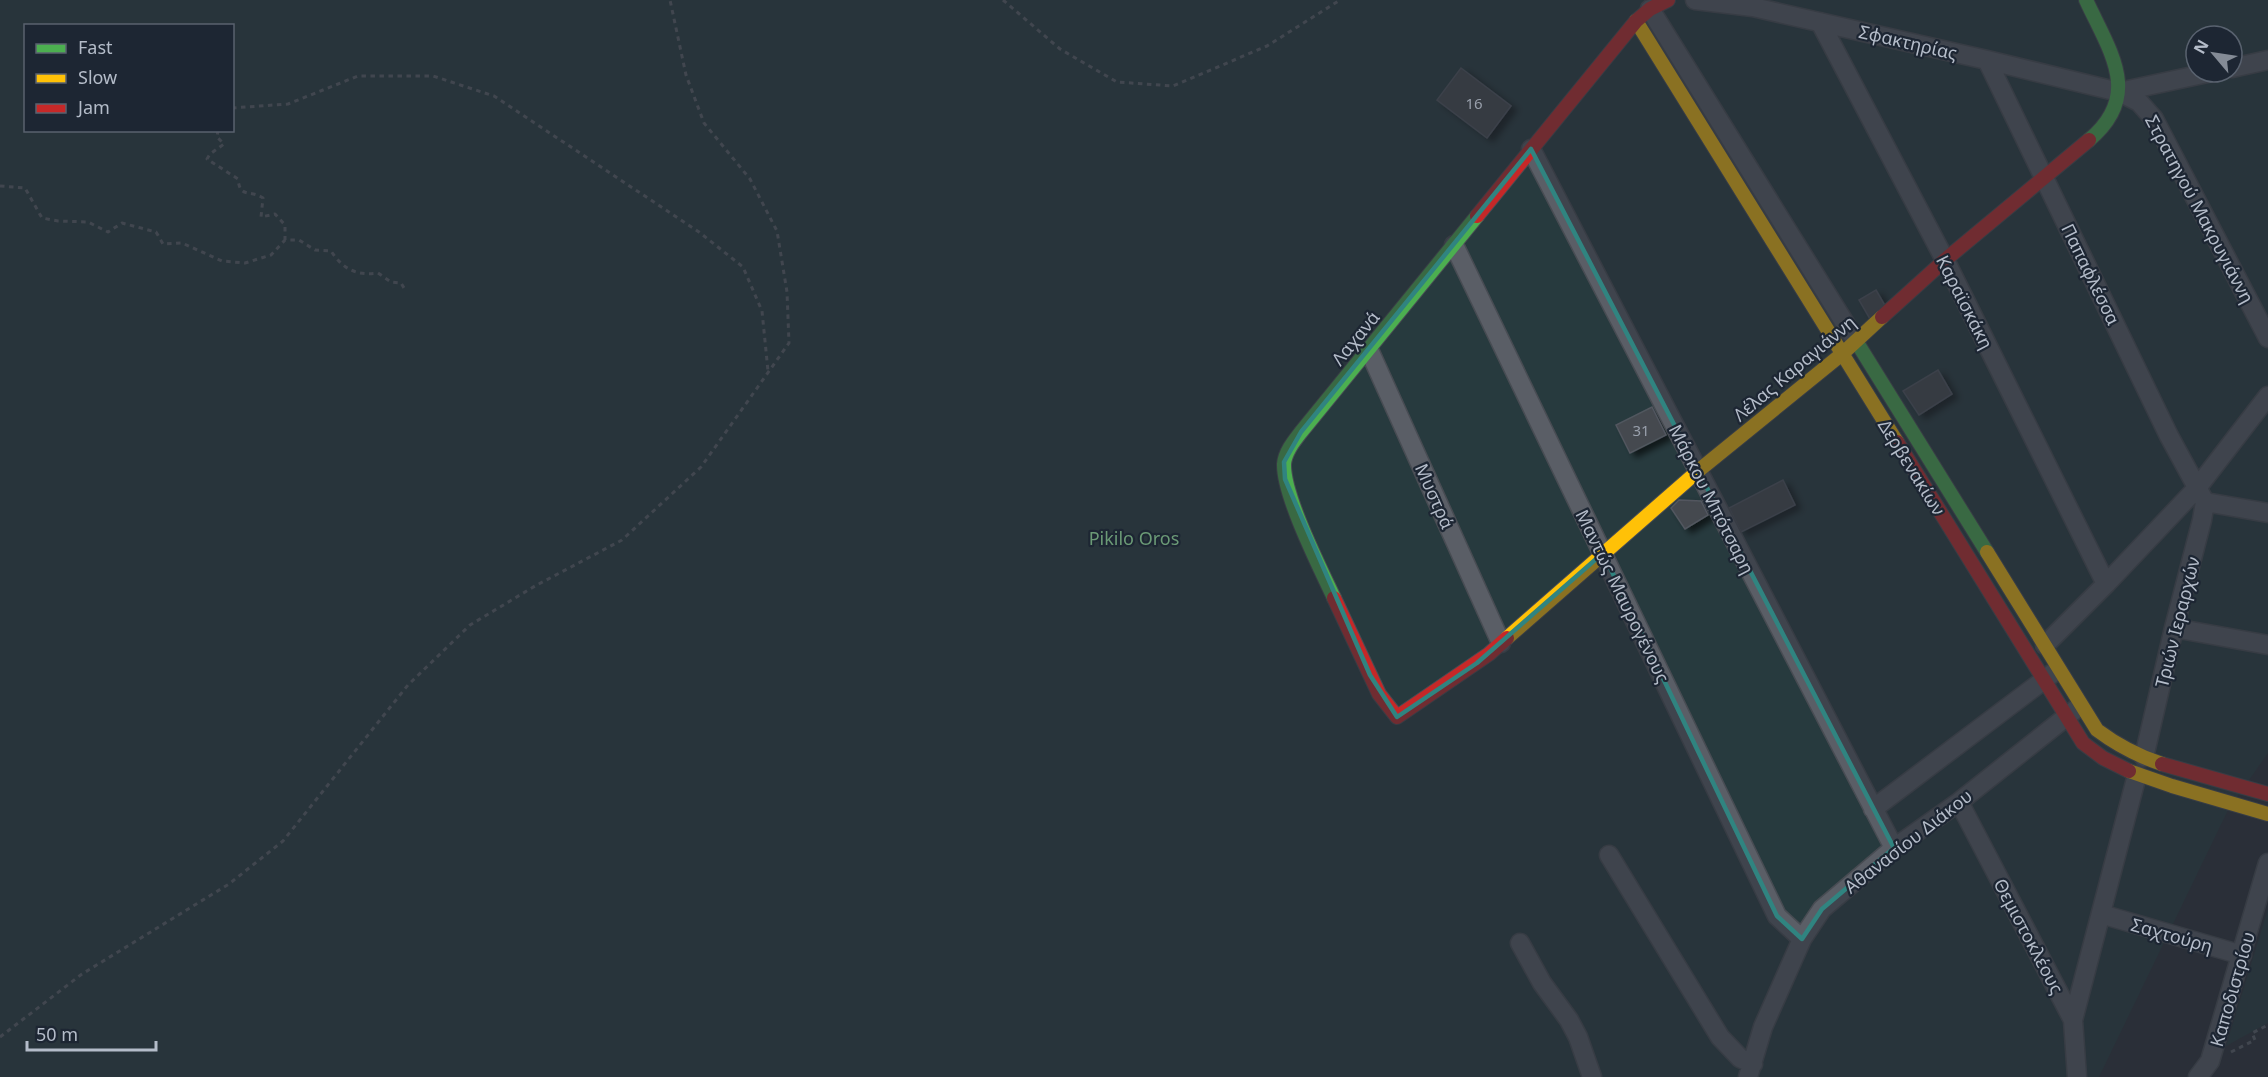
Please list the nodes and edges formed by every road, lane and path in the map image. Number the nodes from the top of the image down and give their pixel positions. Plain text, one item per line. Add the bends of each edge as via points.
1 (670, 0) edge
2 (1003, 0) edge
3 (1340, 0) edge
4 (1668, 0) edge
5 (1695, 0) edge
6 (2086, 0) edge
7 (1650, 9) junction
8 (1636, 21) junction
9 (1820, 22) junction
10 (1987, 60) junction
11 (2267, 63) edge
12 (2244, 66) edge
13 (2184, 78) edge
14 (2119, 92) junction
15 (234, 108) edge
16 (218, 132) edge
17 (1531, 149) junction
18 (2045, 178) junction
19 (0, 186) edge
20 (285, 240) junction
21 (1454, 245) junction
22 (1945, 260) junction
23 (404, 288) dead end
24 (2268, 338) edge
25 (1856, 341) junction
26 (1369, 350) junction
27 (1842, 354) junction
28 (768, 373) junction
29 (2268, 396) edge
30 (1698, 471) junction
31 (2201, 495) junction
32 (2268, 513) edge
33 (1603, 553) junction
34 (2106, 584) junction
35 (2174, 628) junction
36 (1501, 643) junction
37 (2044, 645) junction
38 (2268, 645) edge
39 (2060, 669) junction
40 (2043, 678) junction
41 (2082, 705) junction
42 (2066, 716) junction
43 (1397, 717) joint
44 (2144, 757) junction
45 (2137, 775) junction
46 (2268, 794) edge
47 (1959, 802) junction
48 (1873, 809) junction
49 (2268, 814) edge
50 (1894, 848) junction
51 (1609, 855) dead end
52 (2268, 863) edge
53 (2101, 914) junction
54 (1803, 939) junction
55 (1520, 944) dead end
56 (2242, 955) junction
57 (2073, 1020) junction
58 (2268, 1025) edge
59 (0, 1037) edge
60 (2227, 1053) dead end
61 (1751, 1071) edge
62 (1592, 1077) edge
63 (2076, 1077) edge
64 (2198, 1077) edge

1 - 28 path via 686,75 704,123 750,179 777,231 787,292 789,343
2 - 3 path via 1060,49 1117,82 1173,86 1267,46
4 - 7 street
5 - 9 street, Σφακτηρίας via 1753,7
6 - 14 street via 2103,36
7 - 8 street
7 - 25 street, Δερβενακίων
8 - 17 street, Λαχανά
8 - 27 street, Δερβενακίων
9 - 10 street, Σφακτηρίας
9 - 22 street, Καραϊσκάκη
10 - 14 street, Σφακτηρίας
10 - 18 street, Παπαφλέσσα
11 - 12 street
13 - 14 street
14 - 18 street, Λέλας Καραγιάννη via 2113,114 2103,128
14 - 24 street, Στρατηγού Μακρυγιάννη via 2139,102 2154,119
15 - 28 path via 288,104 358,76 433,76 494,96 699,232 743,267 762,311
16 - 20 path via 217,137 225,144 207,159 238,179 242,192 263,198 261,218 275,214 285,225
17 - 21 street, Λαχανά
17 - 30 street, Μάρκου Μπότσαρη
18 - 22 street, Λέλας Καραγιάννη
18 - 31 street, Παπαφλέσσα
19 - 20 path via 25,188 42,218 88,222 108,232 122,223 156,232 163,244 182,243 222,261 245,262 271,255
20 - 23 path via 299,240 315,250 331,251 340,264 363,275 378,273
21 - 26 street, Λαχανά
21 - 33 street, Μαντώς Μαυρογένους
22 - 25 street, Λέλας Καραγιάννη
22 - 34 street, Καραϊσκάκη
25 - 27 street, Λέλας Καραγιάννη
25 - 37 street, Δερβενακίων
26 - 36 street, Μυστρά
26 - 43 street, Λαχανά via 1290,447 1284,462 1285,479 1379,694
27 - 30 street, Λέλας Καραγιάννη
27 - 40 street, Δερβενακίων
28 - 59 path via 701,467 622,540 470,625 408,685 283,841 229,884 82,974
29 - 31 street
30 - 33 street, Λέλας Καραγιάννη
30 - 48 street, Μάρκου Μπότσαρη
31 - 32 street
31 - 34 street
31 - 35 street, Τριών Ιεραρχών via 2202,520
33 - 36 street, Λέλας Καραγιάννη
33 - 54 street, Μαντώς Μαυρογένους via 1777,916
34 - 37 street
35 - 38 street
35 - 44 street, Τριών Ιεραρχών
36 - 43 street, Λέλας Καραγιάννη
37 - 39 street, Δερβενακίων
39 - 40 street
39 - 41 street, Δερβενακίων
40 - 42 street, Δερβενακίων
40 - 48 street
41 - 42 street, Αθανασίου Διάκου
41 - 44 street, Δερβενακίων via 2110,741
42 - 45 street, Δερβενακίων via 2083,743 2100,757
42 - 47 street, Αθανασίου Διάκου
44 - 46 street, Δερβενακίων
45 - 49 street, Δερβενακίων
45 - 53 street
47 - 50 street, Αθανασίου Διάκου
47 - 57 street, Θεμιστοκλέους
48 - 50 street, Μάρκου Μπότσαρη
50 - 54 street, Αθανασίου Διάκου via 1822,909
51 - 61 street via 1720,1037
52 - 56 street, Καποδιστρίου
53 - 56 street, Σαχτούρη
53 - 57 street
54 - 61 street, Αθανασίου Διάκου via 1764,1027
55 - 62 street via 1578,1036
56 - 64 street, Καποδιστρίου via 2210,1061
57 - 63 street, Θεμιστοκλέους
58 - 60 path via 2252,1033 2255,1040

